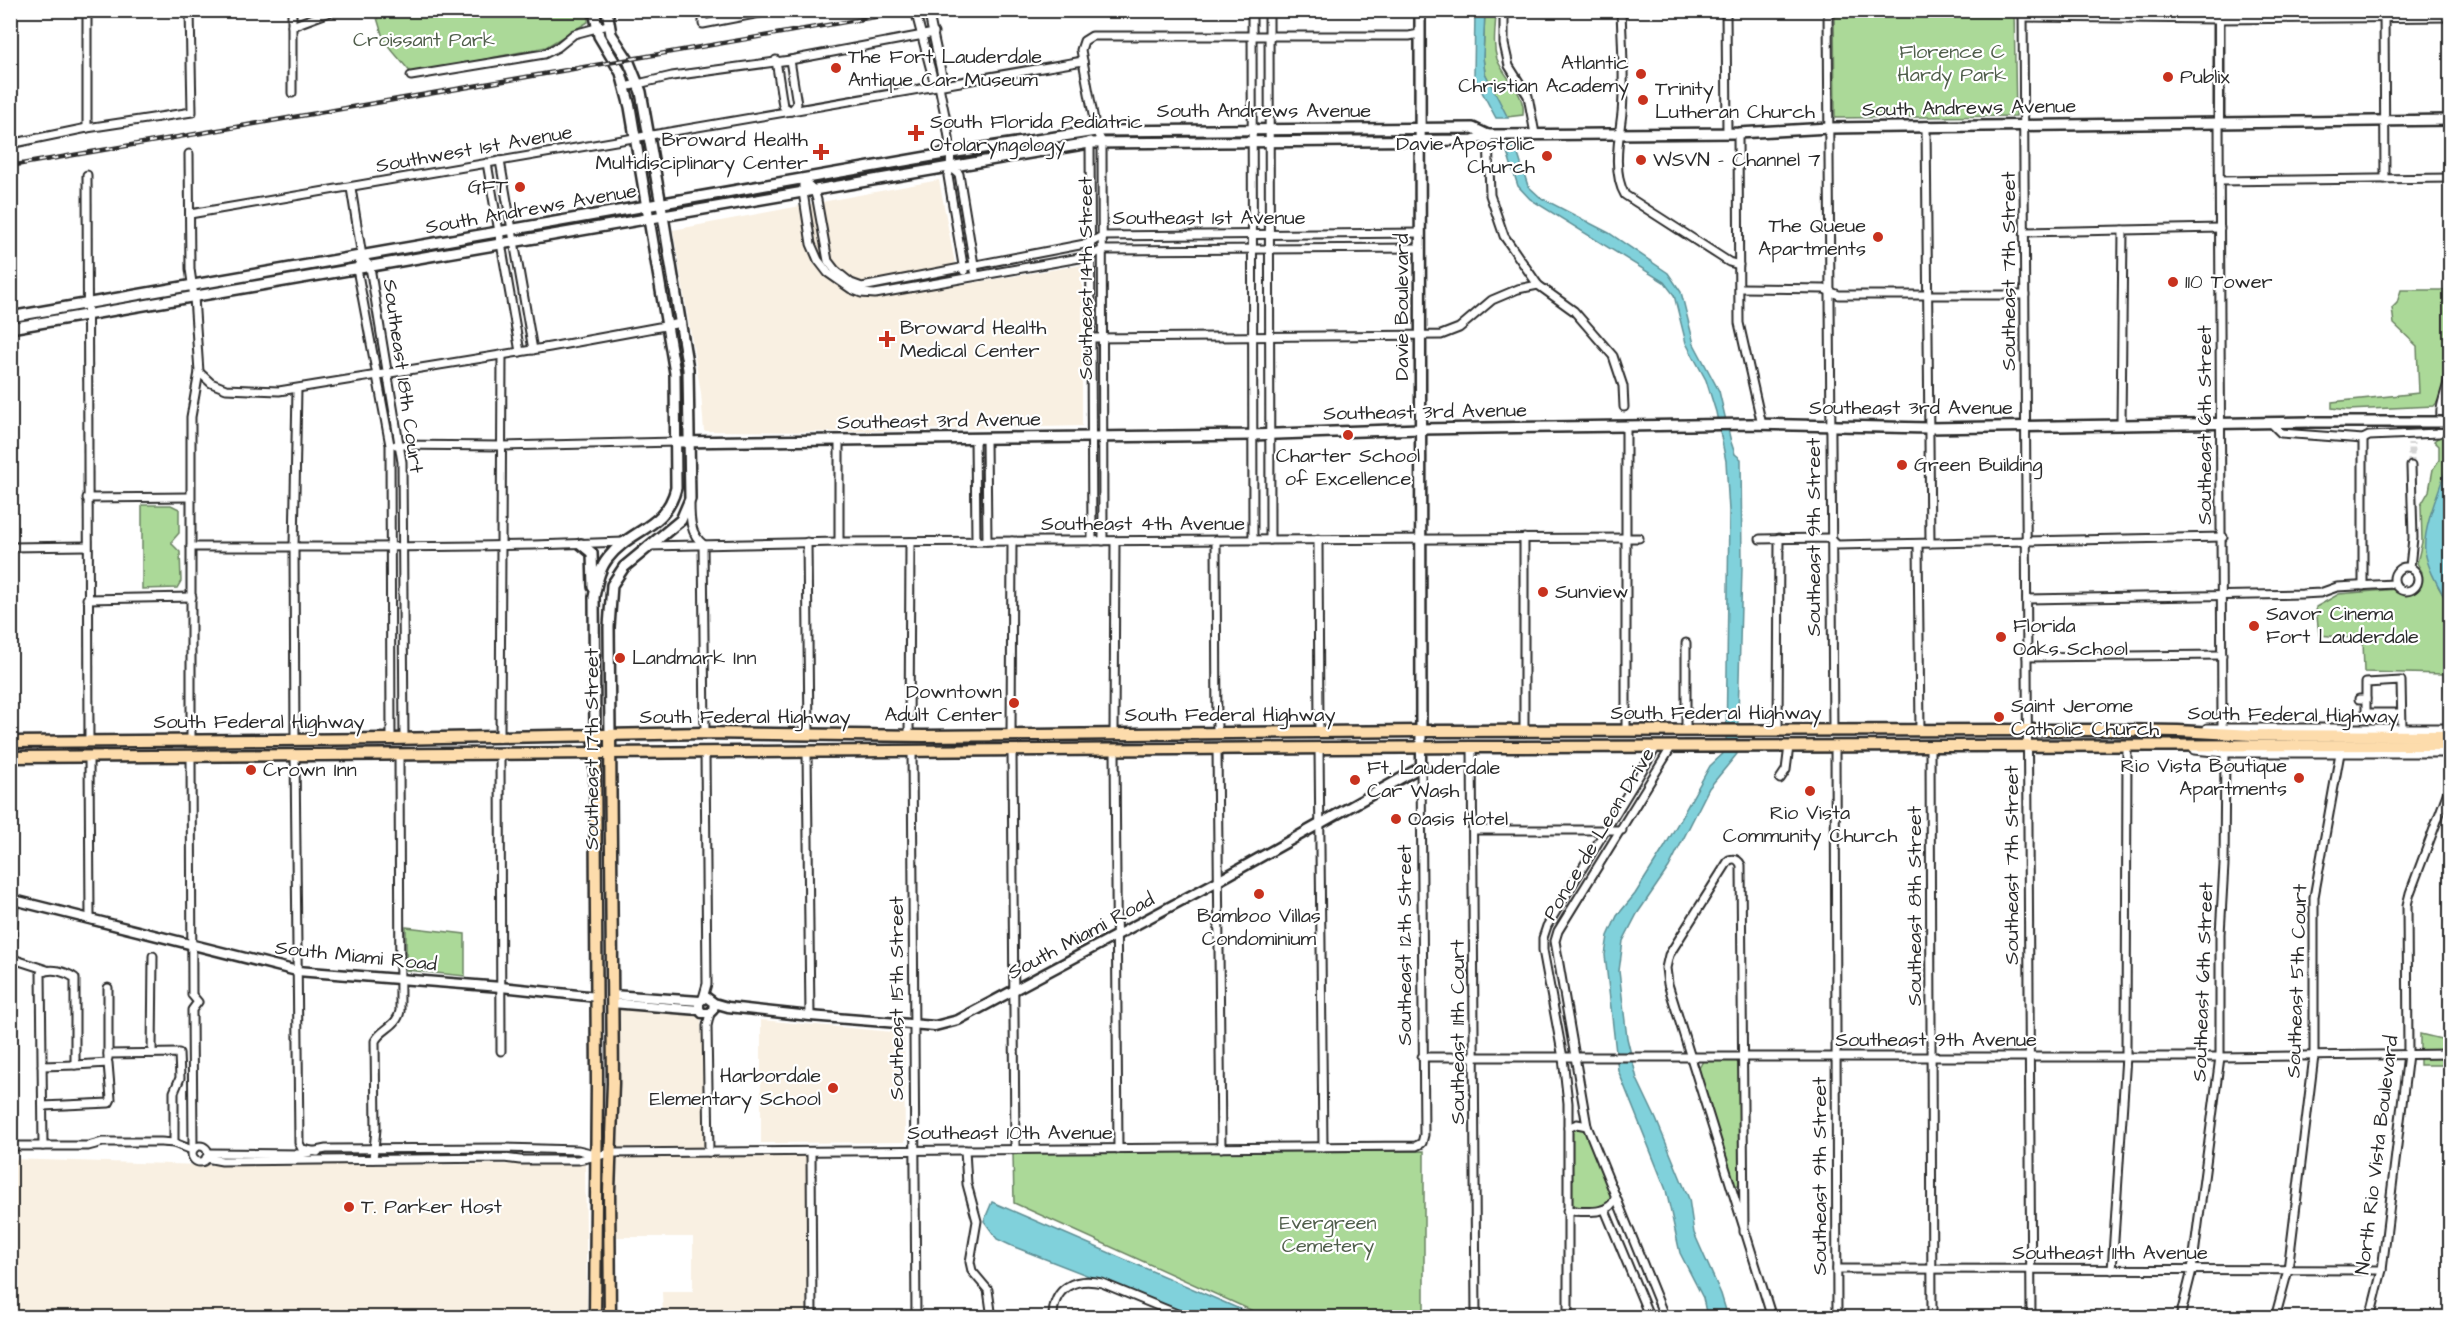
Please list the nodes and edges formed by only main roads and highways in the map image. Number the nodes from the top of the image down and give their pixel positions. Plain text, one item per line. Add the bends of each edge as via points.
1 (594, 10) edge
2 (607, 10) edge
3 (1420, 10) edge
4 (2451, 120) edge
5 (1420, 129) junction
6 (1488, 135) junction
7 (1420, 140) junction
8 (661, 205) junction
9 (647, 207) junction
10 (663, 216) junction
11 (649, 218) junction
12 (10, 317) edge
13 (10, 328) edge
14 (2451, 422) edge
15 (1420, 429) junction
16 (676, 442) junction
17 (688, 442) junction
18 (581, 544) road end
19 (594, 597) junction
20 (594, 649) junction
21 (609, 650) junction
22 (1421, 731) junction
23 (1626, 731) junction
24 (1686, 731) junction
25 (1833, 731) junction
26 (1856, 731) junction
27 (1240, 733) junction
28 (1217, 734) junction
29 (610, 735) junction
30 (595, 736) junction
31 (909, 736) junction
32 (924, 736) junction
33 (2451, 736) edge
34 (404, 739) junction
35 (420, 739) junction
36 (214, 740) junction
37 (191, 741) junction
38 (10, 742) edge
39 (2451, 745) edge
40 (1657, 746) junction
41 (1809, 746) junction
42 (1835, 746) junction
43 (1606, 747) junction
44 (1217, 748) junction
45 (1421, 748) junction
46 (1198, 749) junction
47 (886, 751) junction
48 (912, 751) junction
49 (610, 752) junction
50 (595, 753) junction
51 (380, 754) junction
52 (399, 754) junction
53 (173, 756) junction
54 (191, 756) junction
55 (10, 757) edge
56 (597, 997) junction
57 (612, 1020) junction
58 (595, 1317) edge
59 (610, 1317) edge

1 - 9 main road, Southeast 17th Street via 599,36 616,62 625,87
2 - 8 main road via 608,25 637,82
3 - 5 main road, Davie Boulevard
4 - 6 main road, South Andrews Avenue
5 - 6 main road, South Andrews Avenue via 1473,128
5 - 7 main road, Davie Boulevard
5 - 8 main road, South Andrews Avenue via 1096,130
6 - 7 main road, South Andrews Avenue via 1473,140
7 - 10 main road, South Andrews Avenue via 1089,143
7 - 15 main road, Davie Boulevard
8 - 9 main road, South Andrews Avenue
8 - 10 main road
9 - 11 main road, Southeast 17th Street
9 - 12 main road, South Andrews Avenue
10 - 11 main road, South Andrews Avenue
10 - 17 main road via 688,369
11 - 13 main road, South Andrews Avenue
11 - 16 main road, Southeast 17th Street via 675,373
14 - 15 main road, Southeast 3rd Avenue, bridge
15 - 17 main road, Southeast 3rd Avenue via 1252,435
15 - 22 main road, Davie Boulevard
16 - 17 main road, Southeast 3rd Avenue
16 - 19 main road, Southeast 17th Street via 672,504 663,516 610,555 598,576
17 - 21 main road, Southeast 17th Street via 690,499 681,520 624,567 612,585
18 - 19 main road via 592,553
19 - 20 main road, Southeast 17th Street
20 - 21 main road
20 - 30 main road, Southeast 17th Street
21 - 29 main road, Southeast 17th Street
22 - 23 main road, South Federal Highway
22 - 27 main road, South Federal Highway
22 - 45 main road, Davie Boulevard
23 - 24 main road, South Federal Highway
23 - 43 main road
24 - 25 main road, South Federal Highway
24 - 40 main road
25 - 26 main road, South Federal Highway
25 - 41 main road
26 - 33 main road, South Federal Highway
26 - 42 main road
27 - 28 main road, South Federal Highway
27 - 44 main road
28 - 32 main road, South Federal Highway
28 - 46 main road
29 - 30 main road, South Federal Highway
29 - 31 main road, South Federal Highway
29 - 49 main road, Southeast 17th Street
30 - 35 main road, South Federal Highway
30 - 50 main road, Southeast 17th Street
31 - 32 main road, South Federal Highway
31 - 47 main road
32 - 48 main road
34 - 35 main road, South Federal Highway
34 - 36 main road, South Federal Highway
34 - 51 main road
35 - 52 main road
36 - 37 main road, South Federal Highway
36 - 54 main road
37 - 38 main road, South Federal Highway
37 - 53 main road
39 - 42 main road, South Federal Highway
40 - 41 main road, South Federal Highway
40 - 43 main road, South Federal Highway
41 - 42 main road, South Federal Highway
43 - 45 main road, South Federal Highway
44 - 45 main road, South Federal Highway
44 - 46 main road, South Federal Highway
46 - 48 main road, South Federal Highway
47 - 48 main road, South Federal Highway
47 - 49 main road, South Federal Highway
49 - 50 main road, South Federal Highway
49 - 57 main road, Southeast 17th Street
50 - 52 main road, South Federal Highway
50 - 56 main road, Southeast 17th Street
51 - 52 main road, South Federal Highway
51 - 54 main road, South Federal Highway
53 - 54 main road, South Federal Highway
53 - 55 main road, South Federal Highway
56 - 57 main road
56 - 58 main road, Southeast 17th Street
57 - 59 main road, Southeast 17th Street

